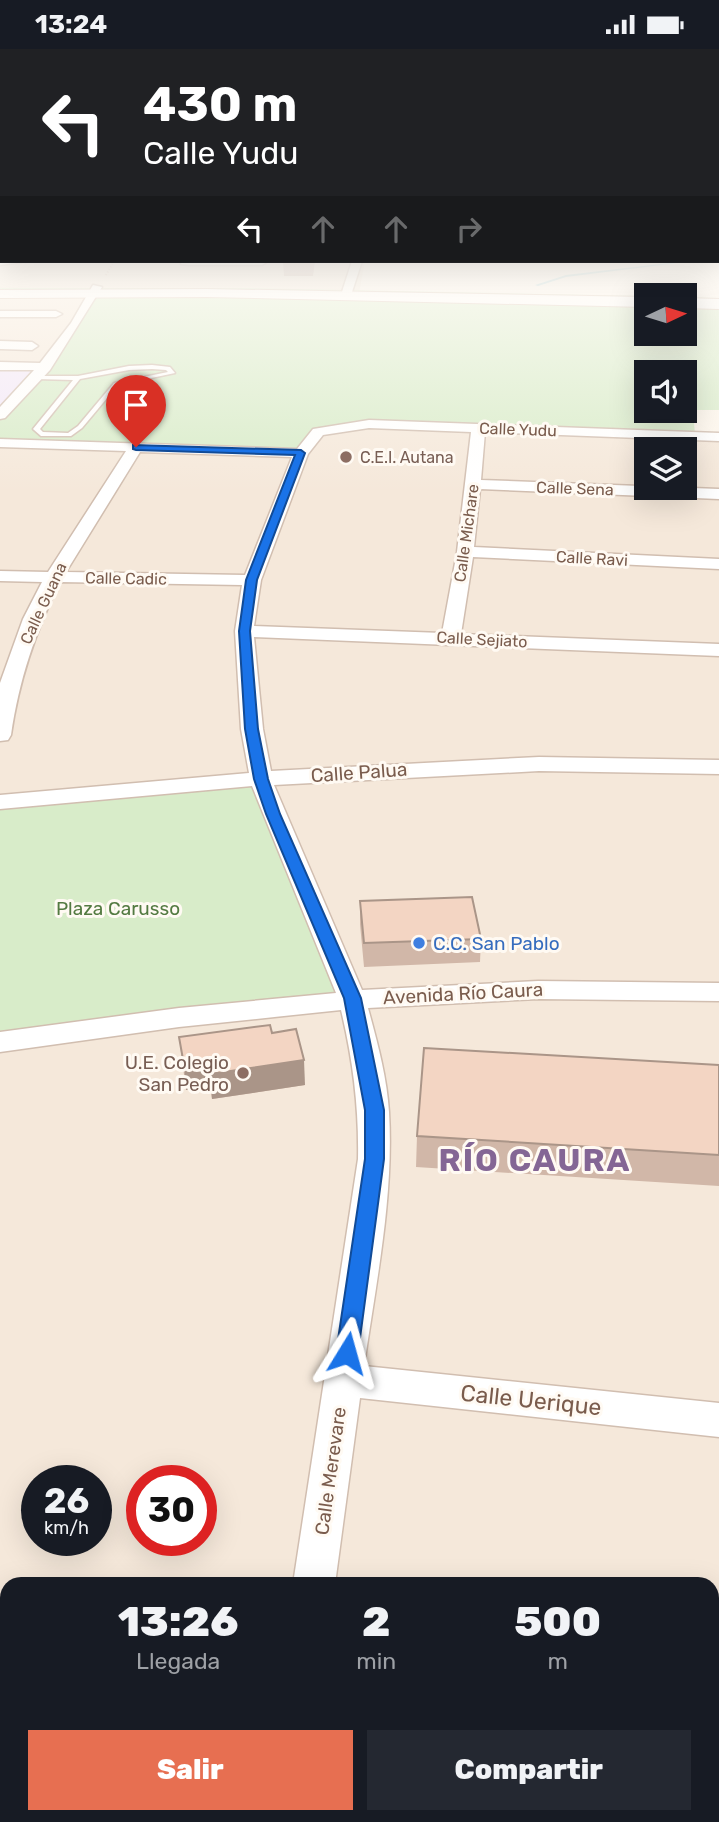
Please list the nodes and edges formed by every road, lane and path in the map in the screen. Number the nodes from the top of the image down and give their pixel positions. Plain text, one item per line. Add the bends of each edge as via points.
1 (72, 327) edge
2 (0, 345) edge
3 (32, 346) dead end
4 (0, 366) edge
5 (46, 367) junction
6 (36, 377) junction
7 (78, 379) junction
8 (0, 415) edge
9 (479, 428) junction
10 (318, 432) joint
11 (719, 437) edge
12 (0, 443) edge
13 (136, 447) junction
14 (301, 453) junction
15 (473, 484) junction
16 (719, 494) edge
17 (464, 552) junction
18 (719, 564) edge
19 (0, 576) edge
20 (52, 577) junction
21 (252, 580) junction
22 (244, 631) junction
23 (451, 637) junction
24 (719, 650) edge
25 (0, 735) edge
26 (719, 767) edge
27 (261, 779) junction
28 (0, 802) edge
29 (719, 992) edge
30 (352, 998) junction
31 (0, 1042) edge
32 (343, 1380) junction
33 (719, 1420) edge
34 (315, 1577) edge

1 - 5 street
2 - 3 street
4 - 5 street
5 - 6 street
6 - 7 lane
6 - 8 street
7 - 7 lane via 37,432 54,436 75,432 116,384 172,373 168,369 129,368
9 - 10 street, Calle Yudu via 369,424
9 - 11 street, Calle Yudu
9 - 15 street, Calle Michare
10 - 14 street, Calle Merevare
12 - 13 street
13 - 14 street
13 - 20 street, Calle Guana
14 - 21 street, Calle Merevare
15 - 16 street, Calle Sena
15 - 17 street, Calle Michare
17 - 18 street, Calle Ravi
17 - 23 street, Calle Michare
19 - 20 street, Calle Cadic
20 - 21 street, Calle Cadic
20 - 25 street, Calle Guana via 15,667
21 - 22 street, Calle Merevare
22 - 23 street, Calle Sejiato
22 - 27 street, Calle Merevare
23 - 24 street, Calle Sejiato
26 - 27 street, Calle Palua via 501,765
27 - 28 street, Calle Palua
27 - 30 street, Calle Merevare
29 - 30 street, Avenida Río Caura via 509,989
30 - 31 street, Avenida Río Caura
30 - 32 street, Calle Merevare via 374,1110 374,1159
32 - 33 street, Calle Uerique
32 - 34 street, Calle Merevare

